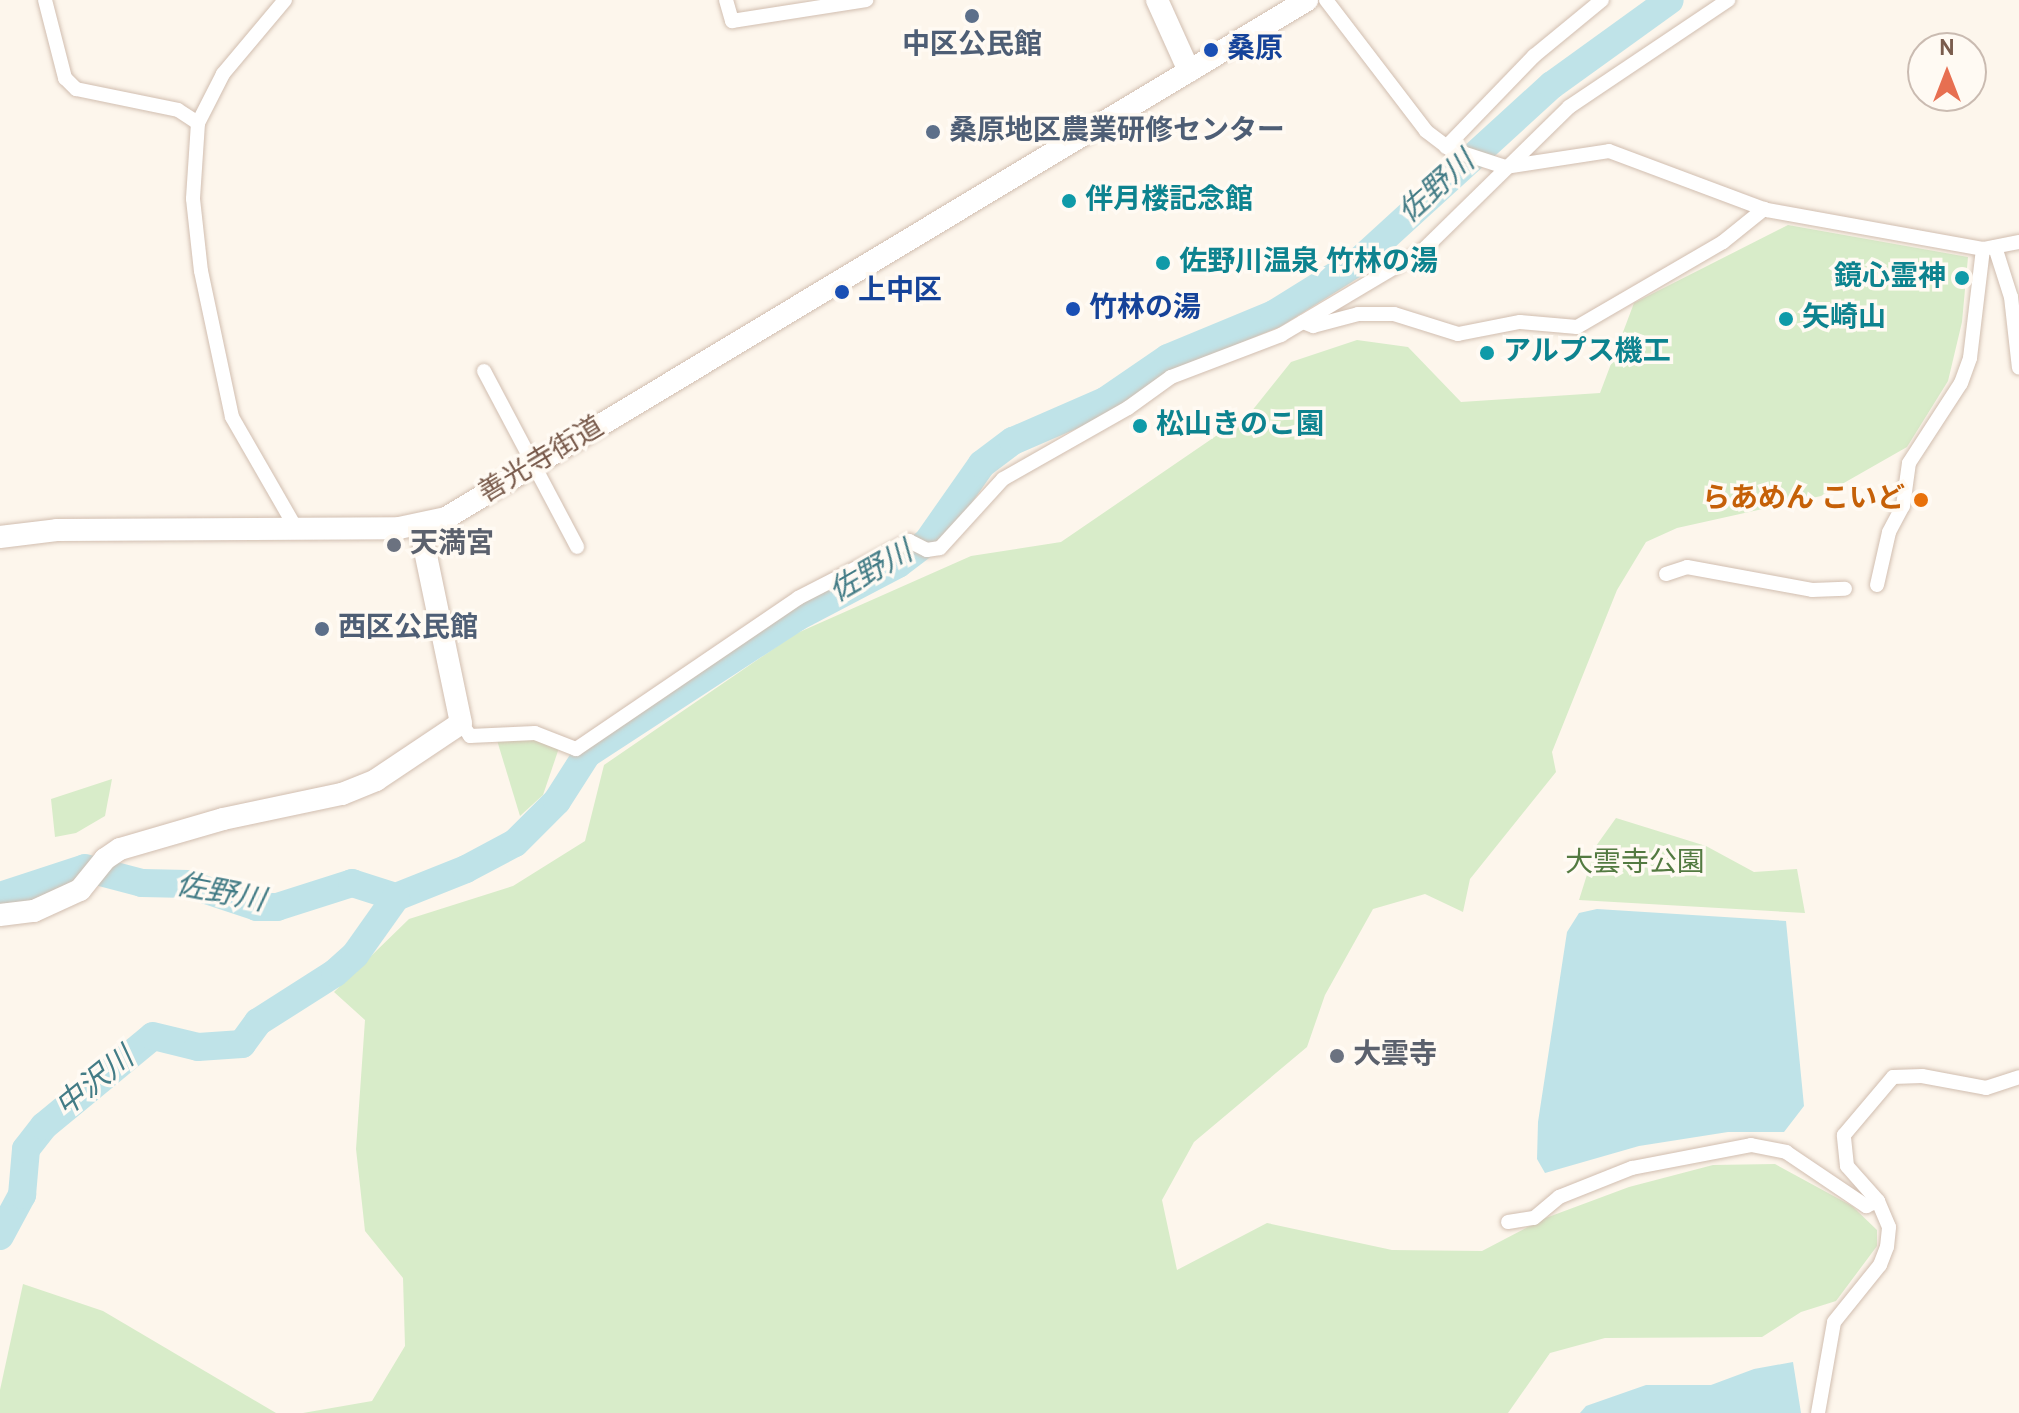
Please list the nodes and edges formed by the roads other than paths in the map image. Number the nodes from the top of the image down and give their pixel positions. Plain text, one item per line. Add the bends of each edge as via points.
1 (45, 0) edge
2 (285, 0) edge
3 (726, 0) edge
4 (866, 0) edge
5 (1157, 0) edge
6 (1307, 0) edge
7 (1326, 0) edge
8 (1602, 0) edge
9 (1728, 0) edge
10 (1189, 71) junction
11 (198, 123) junction
12 (1448, 148) junction
13 (1502, 166) junction
14 (1764, 209) junction
15 (2019, 242) edge
16 (1989, 248) junction
17 (1303, 322) junction
18 (2019, 368) edge
19 (484, 371) dead end
20 (536, 465) junction
21 (420, 526) junction
22 (297, 530) junction
23 (0, 537) edge
24 (577, 547) dead end
25 (1666, 574) dead end
26 (1877, 585) dead end
27 (1845, 589) dead end
28 (461, 723) junction
29 (0, 915) edge
30 (2019, 1077) edge
31 (1880, 1206) junction
32 (1508, 1222) dead end
33 (1818, 1413) edge

1 - 11 street via 65,78 76,89 178,110
2 - 11 street via 223,74
3 - 4 street via 732,21
5 - 10 street
6 - 10 street, 善光寺街道
7 - 12 street via 1426,131
8 - 12 street via 1534,56
9 - 13 street via 1569,107
10 - 20 street, 善光寺街道
11 - 22 street via 193,199 201,271 232,417
12 - 13 street
13 - 14 street via 1609,151
13 - 17 street via 1422,251
14 - 16 street
14 - 17 street via 1723,242 1577,327 1520,322 1458,334 1394,314 1358,314 1313,326
15 - 16 street
16 - 18 street via 2011,297
16 - 26 street via 1970,358 1961,383 1909,463 1903,506 1889,532
17 - 28 street via 1171,377 1128,408 1003,479 940,548 927,550 909,541 798,598 576,749 535,733 470,736
19 - 20 street
20 - 21 street, 善光寺街道 via 446,518
20 - 24 street
21 - 22 street, 善光寺街道
21 - 28 street
22 - 23 street, 善光寺街道 via 57,530
25 - 27 street via 1687,567 1812,590
28 - 29 street via 376,780 342,794 223,819 120,849 105,859 87,884 34,911
30 - 31 street via 1986,1088 1922,1076 1893,1077 1844,1135 1847,1166
31 - 32 street via 1866,1206 1786,1152 1751,1145 1632,1168 1559,1197 1534,1218
31 - 33 street via 1889,1227 1887,1247 1880,1265 1834,1322

